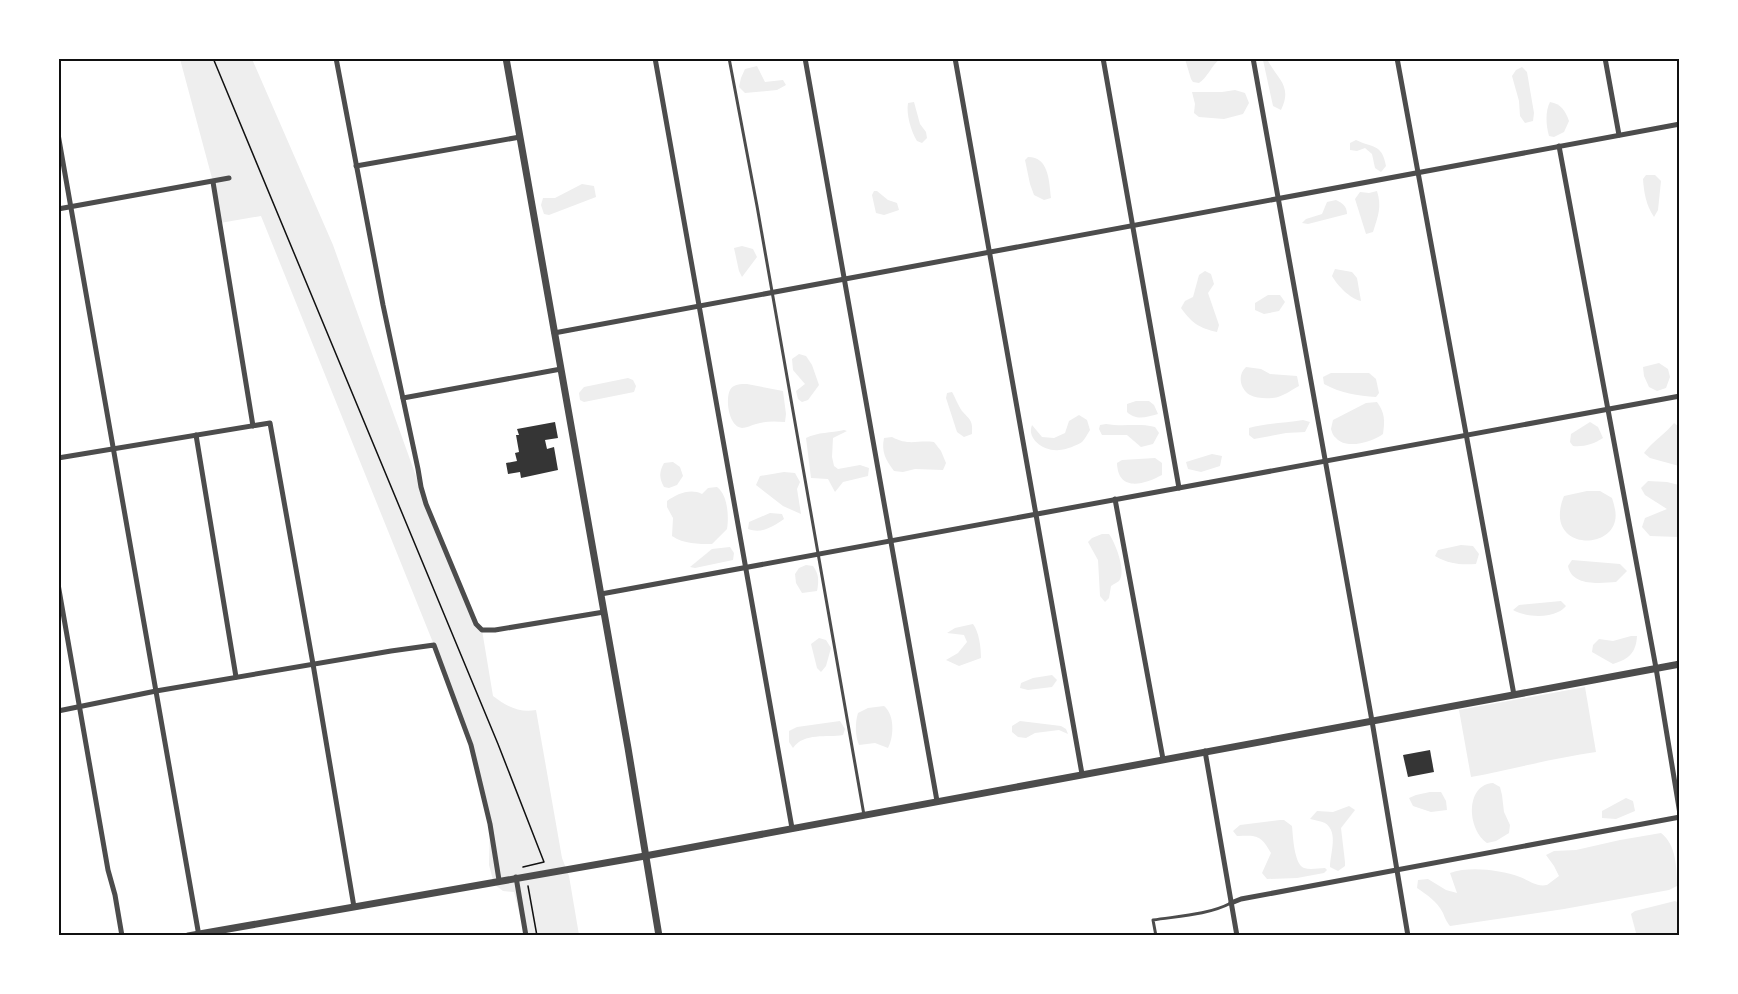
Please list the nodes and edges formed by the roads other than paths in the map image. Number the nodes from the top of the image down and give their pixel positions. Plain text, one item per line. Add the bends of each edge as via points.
1 (336, 58) edge
2 (506, 58) edge
3 (655, 58) edge
4 (729, 58) edge
5 (804, 58) edge
6 (955, 58) edge
7 (1103, 58) edge
8 (1253, 58) edge
9 (1397, 58) edge
10 (1605, 58) edge
11 (1680, 124) edge
12 (58, 134) edge
13 (1619, 135) junction
14 (520, 137) junction
15 (1560, 146) junction
16 (356, 166) junction
17 (1417, 173) junction
18 (229, 178) dead end
19 (213, 182) junction
20 (1278, 199) junction
21 (71, 206) junction
22 (58, 208) edge
23 (1133, 226) junction
24 (989, 252) junction
25 (844, 279) junction
26 (771, 293) junction
27 (699, 306) junction
28 (554, 333) junction
29 (561, 369) junction
30 (1680, 396) edge
31 (403, 398) junction
32 (1608, 409) junction
33 (253, 426) junction
34 (196, 435) junction
35 (1467, 435) junction
36 (113, 448) junction
37 (58, 458) edge
38 (1325, 461) junction
39 (1179, 488) junction
40 (1115, 499) junction
41 (1035, 514) junction
42 (890, 541) junction
43 (818, 554) junction
44 (746, 567) junction
45 (58, 584) edge
46 (601, 594) junction
47 (604, 612) junction
48 (313, 663) junction
49 (1680, 664) edge
50 (1656, 668) junction
51 (236, 677) junction
52 (156, 691) junction
53 (1514, 695) junction
54 (80, 706) junction
55 (58, 711) edge
56 (1372, 721) junction
57 (1206, 752) junction
58 (1163, 759) junction
59 (1082, 774) junction
60 (937, 801) junction
61 (864, 815) junction
62 (1680, 816) edge
63 (792, 828) junction
64 (645, 856) junction
65 (1397, 869) junction
66 (516, 877) junction
67 (499, 880) junction
68 (1231, 903) junction
69 (354, 907) junction
70 (199, 934) edge
71 (122, 936) edge
72 (188, 936) edge
73 (526, 936) edge
74 (659, 936) edge
75 (1156, 936) edge
76 (1237, 936) edge
77 (1408, 936) edge

1 - 16 street
2 - 14 street
3 - 27 street
4 - 26 lane
5 - 25 street
6 - 24 street
7 - 23 street
8 - 20 street
9 - 17 street
10 - 13 street
11 - 13 street
12 - 21 street
13 - 15 street
14 - 16 street
14 - 28 street
15 - 17 street
15 - 32 street
16 - 31 street
17 - 20 street
17 - 35 street
18 - 19 street
19 - 21 street
19 - 33 street
20 - 23 street
20 - 38 street
21 - 22 street
21 - 36 street
23 - 24 street
23 - 39 street
24 - 25 street
24 - 41 street
25 - 26 street
25 - 42 street
26 - 27 street
26 - 43 lane
27 - 28 street
27 - 44 street
28 - 29 street
29 - 31 street
29 - 46 street
30 - 32 street
31 - 47 street via 426,504 476,624 482,630 504,630
32 - 35 street
32 - 50 street
33 - 34 street
33 - 48 street via 270,423
34 - 36 street
34 - 51 street
35 - 38 street
35 - 53 street
36 - 37 street
36 - 52 street
38 - 39 street
38 - 56 street
39 - 40 street
40 - 41 street
40 - 58 street
41 - 42 street
41 - 59 street
42 - 43 street
42 - 60 street
43 - 44 street
43 - 61 lane
44 - 46 street
44 - 63 street
45 - 54 street
46 - 47 street
47 - 64 street
48 - 51 street
48 - 67 street via 434,645 471,745
48 - 69 street
49 - 50 street
50 - 53 street
50 - 62 street
51 - 52 street
52 - 54 street
52 - 70 street
53 - 56 street
54 - 55 street
54 - 71 street
56 - 57 street
56 - 65 street
57 - 58 street
57 - 68 street
58 - 59 street
59 - 60 street
60 - 61 street
61 - 63 street
62 - 65 street
63 - 64 street
64 - 66 street
64 - 74 street
65 - 68 street
65 - 77 street
66 - 67 street
66 - 73 street
67 - 69 street
68 - 75 lane via 1203,913 1154,920
68 - 76 street
69 - 70 street
70 - 72 street

